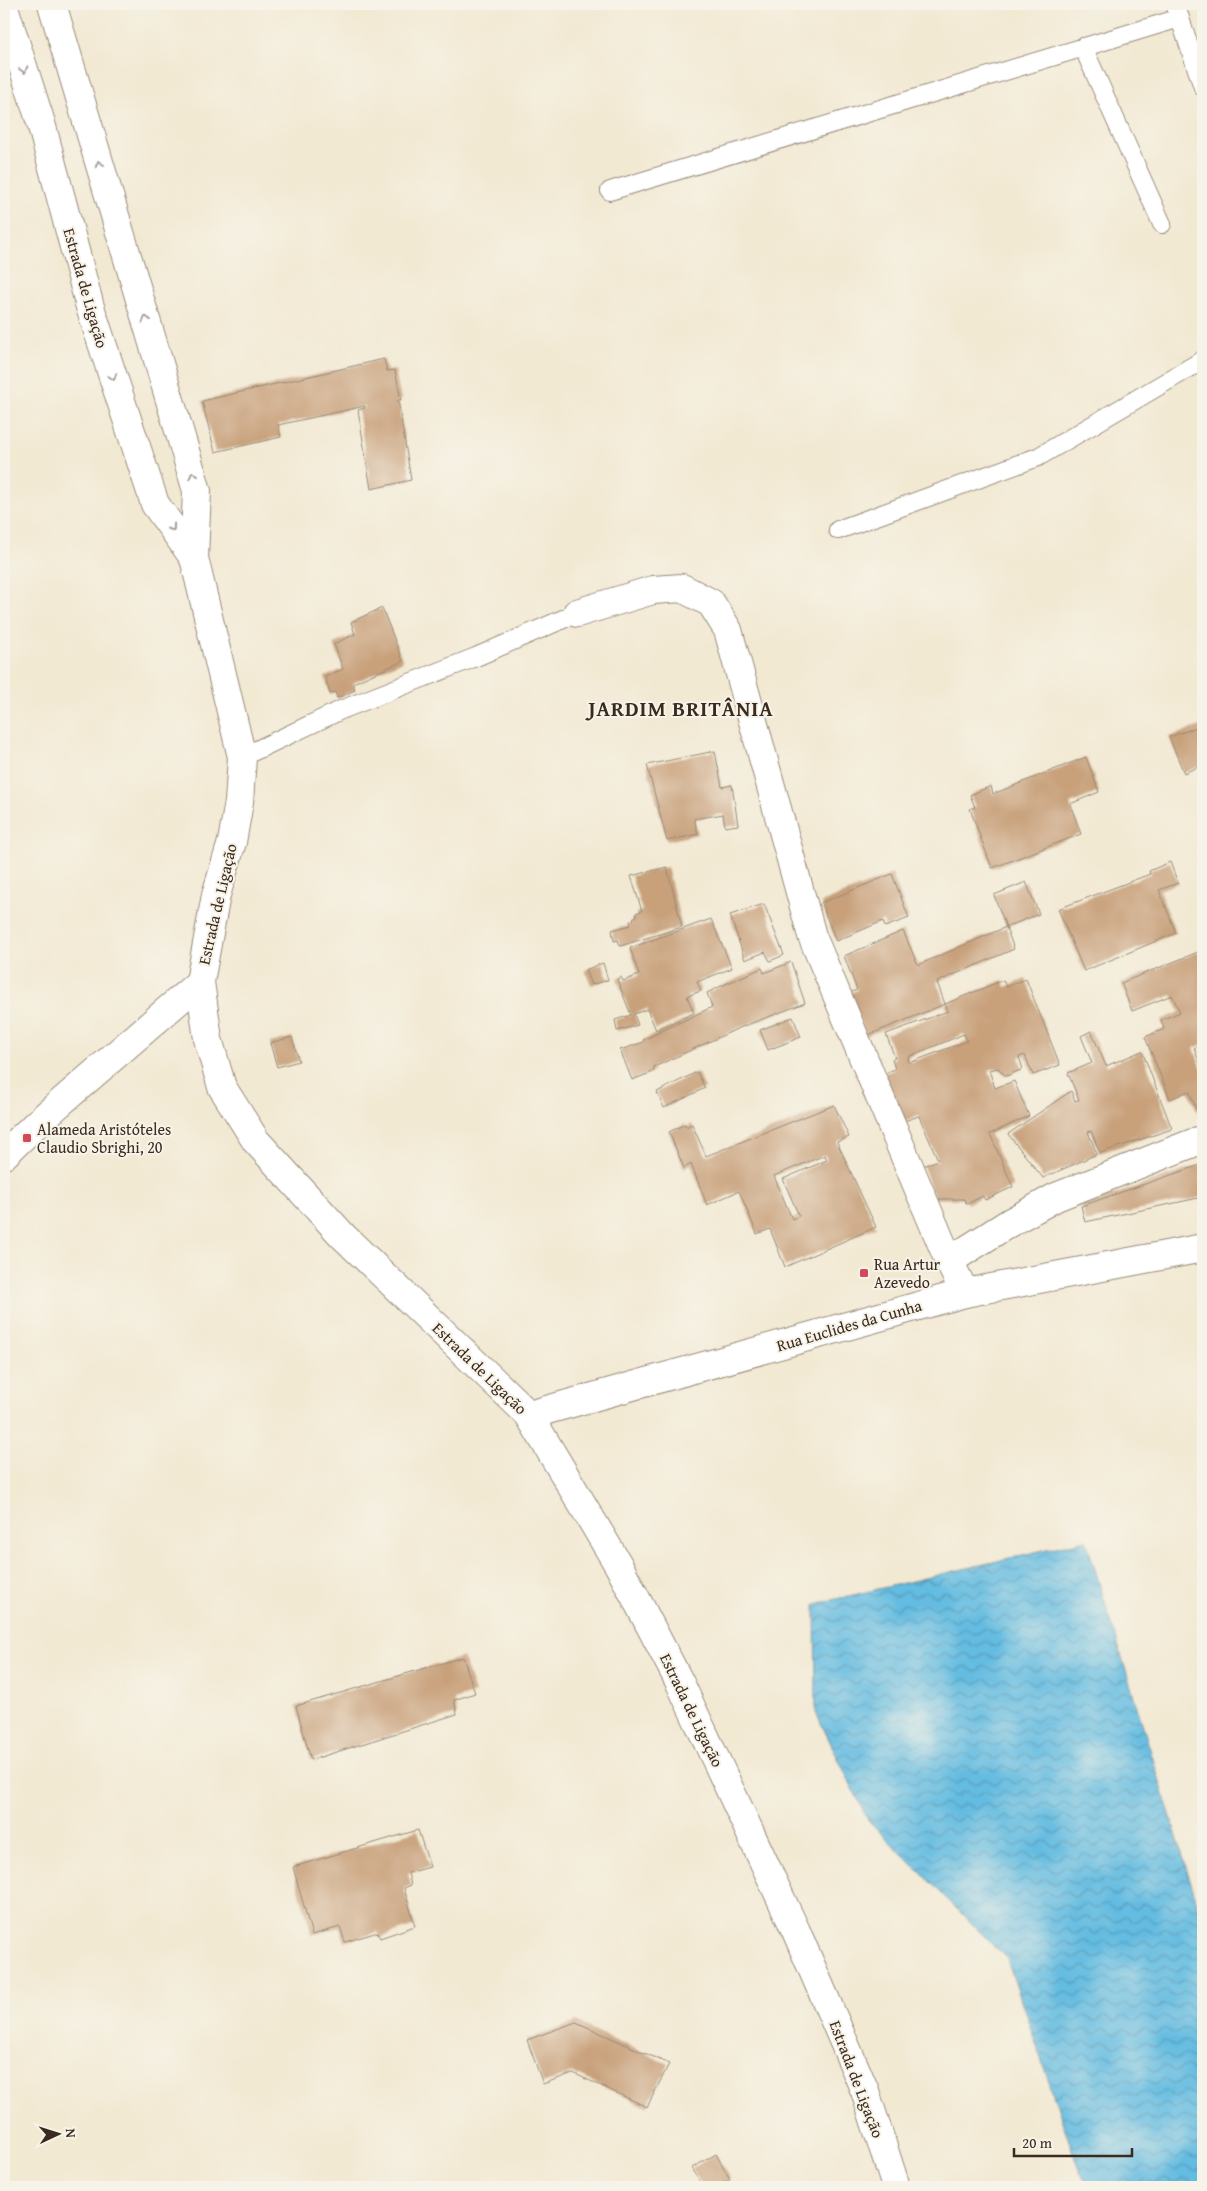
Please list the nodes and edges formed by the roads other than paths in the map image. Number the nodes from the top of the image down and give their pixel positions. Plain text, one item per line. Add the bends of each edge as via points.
1 (52, 4) edge
2 (4, 7) edge
3 (1178, 11) edge
4 (1083, 47) junction
5 (1203, 86) edge
6 (610, 191) dead end
7 (1162, 224) dead end
8 (1203, 360) edge
9 (838, 530) dead end
10 (194, 558) junction
11 (577, 613) joint
12 (242, 757) junction
13 (200, 982) junction
14 (1203, 1138) edge
15 (4, 1154) edge
16 (1203, 1248) edge
17 (949, 1261) junction
18 (965, 1293) junction
19 (528, 1415) junction
20 (896, 2187) edge

10 -> 1 main road, Estrada de Ligação via 198,491
2 -> 10 main road, Estrada de Ligação via 41,123 90,307 155,504
3 - 4 lane
3 - 5 lane
4 - 6 lane
4 - 7 lane
8 - 9 lane via 1038,457
10 - 12 main road, Estrada de Ligação
11 - 12 lane via 342,710
11 - 17 main road via 653,590 682,588 711,603 728,630 812,936
12 - 13 main road, Estrada de Ligação via 240,802 216,896
13 - 15 main road
13 - 19 main road, Estrada de Ligação via 208,1039 222,1087 256,1141 343,1236
14 - 17 main road via 1056,1197
16 - 18 main road, Rua Euclides da Cunha
17 - 18 main road
18 - 19 main road, Rua Euclides da Cunha
19 - 20 main road, Estrada de Ligação via 619,1566 684,1691 796,1931 865,2091

